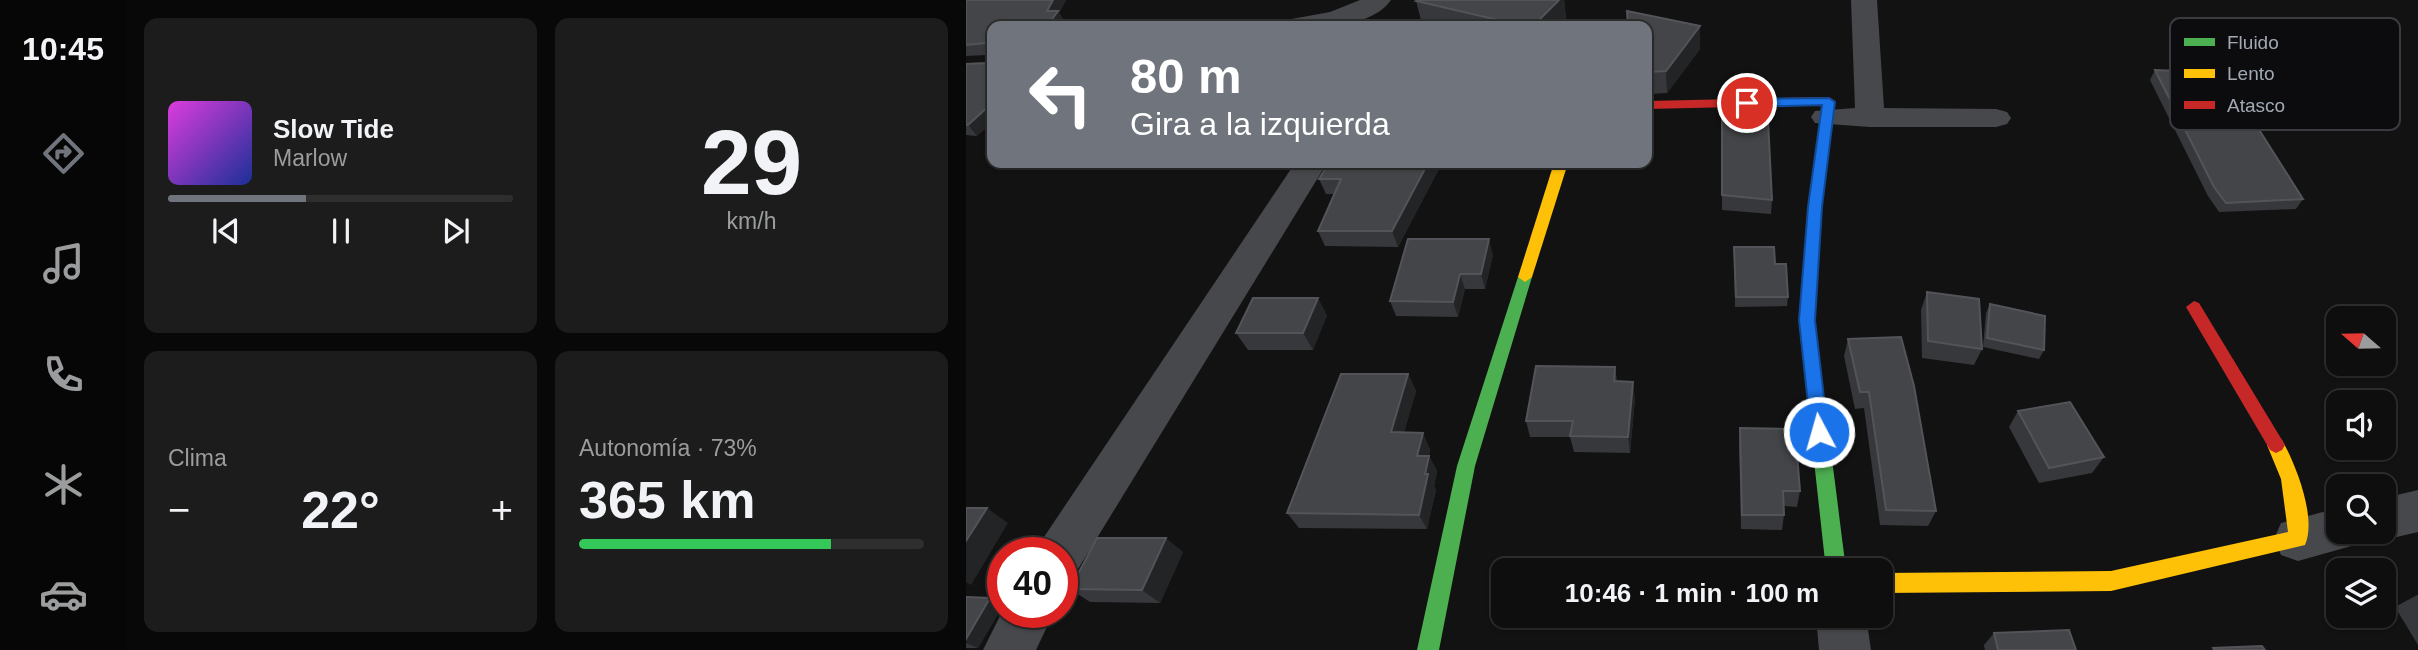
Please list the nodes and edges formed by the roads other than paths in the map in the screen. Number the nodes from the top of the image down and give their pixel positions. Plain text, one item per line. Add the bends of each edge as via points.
1 (1378, 0) edge
2 (1864, 0) edge
3 (1331, 21) edge
4 (1652, 105) edge
5 (1826, 117) junction
6 (1870, 117) junction
7 (1996, 118) dead end
8 (1308, 168) edge
9 (1559, 168) edge
10 (2194, 307) dead end
11 (2418, 511) edge
12 (2396, 516) edge
13 (2318, 535) edge
14 (1071, 537) edge
15 (1835, 558) edge
16 (1893, 583) edge
17 (1021, 628) edge
18 (1842, 628) edge
19 (1009, 650) edge
20 (1428, 650) edge
21 (1845, 650) edge

1 - 3 street
2 - 6 street
4 - 5 street via 1829,102
5 - 6 street
5 - 15 street via 1807,320
6 - 7 street
8 - 14 street
9 - 20 street via 1466,466
10 - 13 street via 2288,466 2297,501
11 - 12 street
13 - 16 street via 2111,581
17 - 19 street
18 - 21 street

